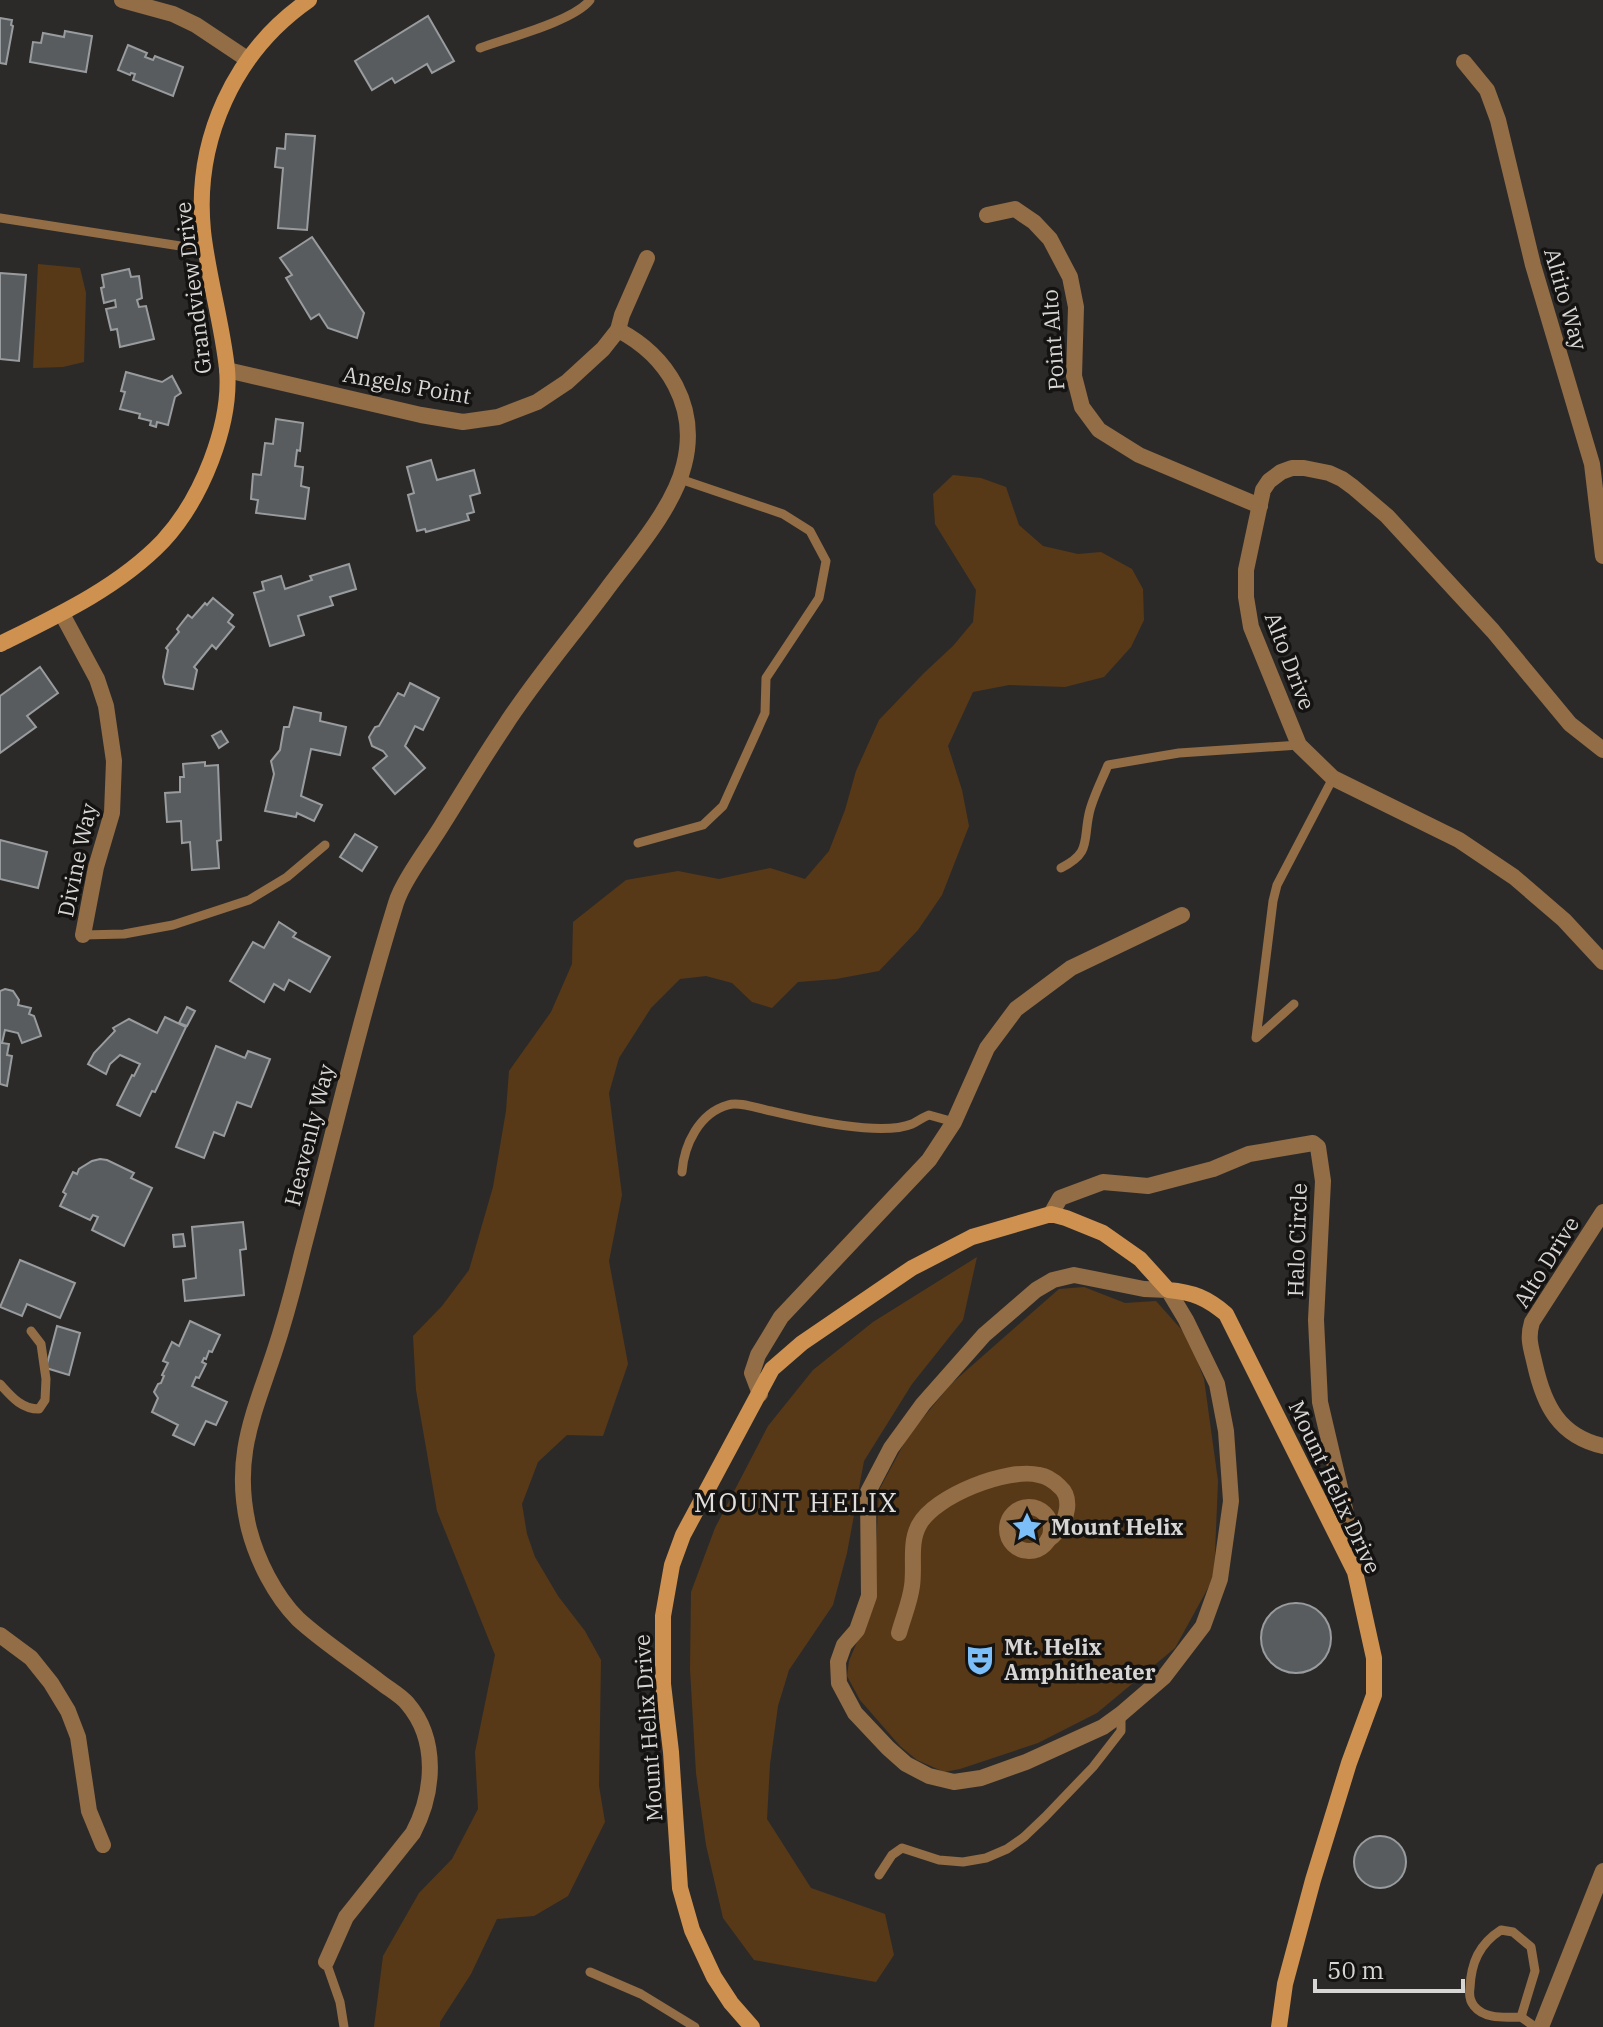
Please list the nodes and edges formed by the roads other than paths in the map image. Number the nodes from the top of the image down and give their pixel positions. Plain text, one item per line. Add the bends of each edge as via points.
1 (122, 0) edge
2 (309, 0) edge
3 (590, 0) edge
4 (480, 48) dead end
5 (247, 59) junction
6 (1464, 62) dead end
7 (987, 215) dead end
8 (0, 218) edge
9 (206, 250) junction
10 (647, 258) dead end
11 (618, 330) junction
12 (227, 370) junction
13 (680, 479) junction
14 (1260, 506) junction
15 (1603, 556) edge
16 (62, 614) junction
17 (0, 644) edge
18 (1299, 745) junction
19 (1603, 750) edge
20 (1333, 778) junction
21 (638, 843) dead end
22 (325, 845) dead end
23 (1061, 868) dead end
24 (1182, 915) dead end
25 (83, 935) joint
26 (1603, 962) edge
27 (1294, 1004) dead end
28 (954, 1122) junction
29 (682, 1172) dead end
30 (1603, 1212) edge
31 (1051, 1214) junction
32 (1168, 1290) junction
33 (31, 1331) dead end
34 (0, 1384) edge
35 (760, 1394) junction
36 (1603, 1446) edge
37 (1048, 1540) dead end
38 (1355, 1572) junction
39 (899, 1633) dead end
40 (0, 1635) edge
41 (1121, 1714) junction
42 (103, 1845) dead end
43 (1603, 1871) edge
44 (879, 1875) dead end
45 (326, 1962) joint
46 (590, 1972) dead end
47 (1521, 2017) junction
48 (344, 2027) edge
49 (695, 2027) edge
50 (752, 2027) edge
51 (1279, 2027) edge
52 (1538, 2027) edge

1 - 5 street via 173,14
2 - 5 street, Grandview Drive
3 - 4 lane via 569,17
5 - 9 street, Grandview Drive via 229,88 207,156 202,203
6 - 15 street, Altito Way via 1487,90 1498,120 1533,265 1592,464
7 - 14 street, Point Alto via 1015,209 1034,222 1050,239 1070,277 1076,307 1074,376 1082,407 1099,430 1139,455
8 - 9 lane
9 - 12 street, Grandview Drive
10 - 11 street, Angels Point
11 - 12 street, Angels Point via 586,366 537,402 498,417 463,422
11 - 13 street, Heavenly Way via 661,362 679,392 687,436
12 - 16 street, Grandview Drive via 225,408 211,462 180,519 145,558
13 - 21 lane via 783,514 810,531 826,561 819,598 766,678 765,713 723,806 703,825
13 - 45 street, Heavenly Way via 653,528 505,724 398,896 278,1341 251,1417 243,1460 245,1504 267,1575 295,1616 406,1701 422,1728 429,1760 429,1791 413,1833 346,1917
14 - 18 street, Alto Drive via 1246,570 1246,597 1251,627
14 - 19 street, Alto Drive via 1269,481 1292,468 1342,479 1387,516 1570,724
16 - 17 street, Grandview Drive
16 - 25 street, Divine Way via 97,679 114,761 112,813
18 - 20 street, Alto Drive
18 - 23 lane via 1179,753 1108,765 1089,813 1087,842 1075,861
20 - 26 street, Alto Drive via 1459,840 1503,869 1564,920
20 - 27 lane via 1277,885 1256,1038
22 - 25 lane via 249,900 173,925
24 - 28 street via 1071,968 1016,1009 987,1048
28 - 29 lane via 929,1115 881,1129 731,1103 697,1128 687,1144
28 - 35 street via 929,1160 781,1317 752,1373
30 - 36 street, Alto Drive via 1528,1335 1548,1407 1569,1430
31 - 32 street, Mount Helix Drive via 1103,1233 1140,1259
31 - 35 street, Mount Helix Drive via 972,1237 912,1268 802,1343 772,1369
31 - 38 street, Halo Circle via 1060,1198 1103,1182 1148,1186 1249,1154 1313,1143 1318,1147 1323,1181 1316,1320 1320,1402
32 - 38 street, Mount Helix Drive via 1188,1292 1226,1314
32 - 41 street, Mount Helix Drive via 1217,1384 1231,1501 1220,1579 1203,1626 1164,1677
32 - 41 street, Mount Helix Drive via 1074,1275 1053,1280 984,1335 923,1404 868,1492 869,1596 838,1662 839,1683 855,1713 888,1748 929,1776 954,1782 1026,1762
33 - 34 lane via 41,1344 45,1400 33,1409
35 - 50 street, Mount Helix Drive via 683,1535 663,1616 663,1684 680,1888 707,1964
37 - 39 street via 1063,1524 1068,1507 1066,1493 1039,1475 993,1479 944,1500 927,1514 914,1537 912,1585
38 - 51 street, Mount Helix Drive via 1374,1658 1374,1695 1313,1880
40 - 42 street via 31,1658 68,1711 78,1737 89,1811
41 - 44 lane via 1121,1731 1093,1767 1007,1849 963,1862 902,1848
43 - 52 street
45 - 48 lane
46 - 49 lane via 641,1994
47 - 47 lane via 1535,1971 1531,1947 1513,1932 1501,1930 1479,1951 1471,1968 1469,1996 1482,2013
47 - 52 lane

